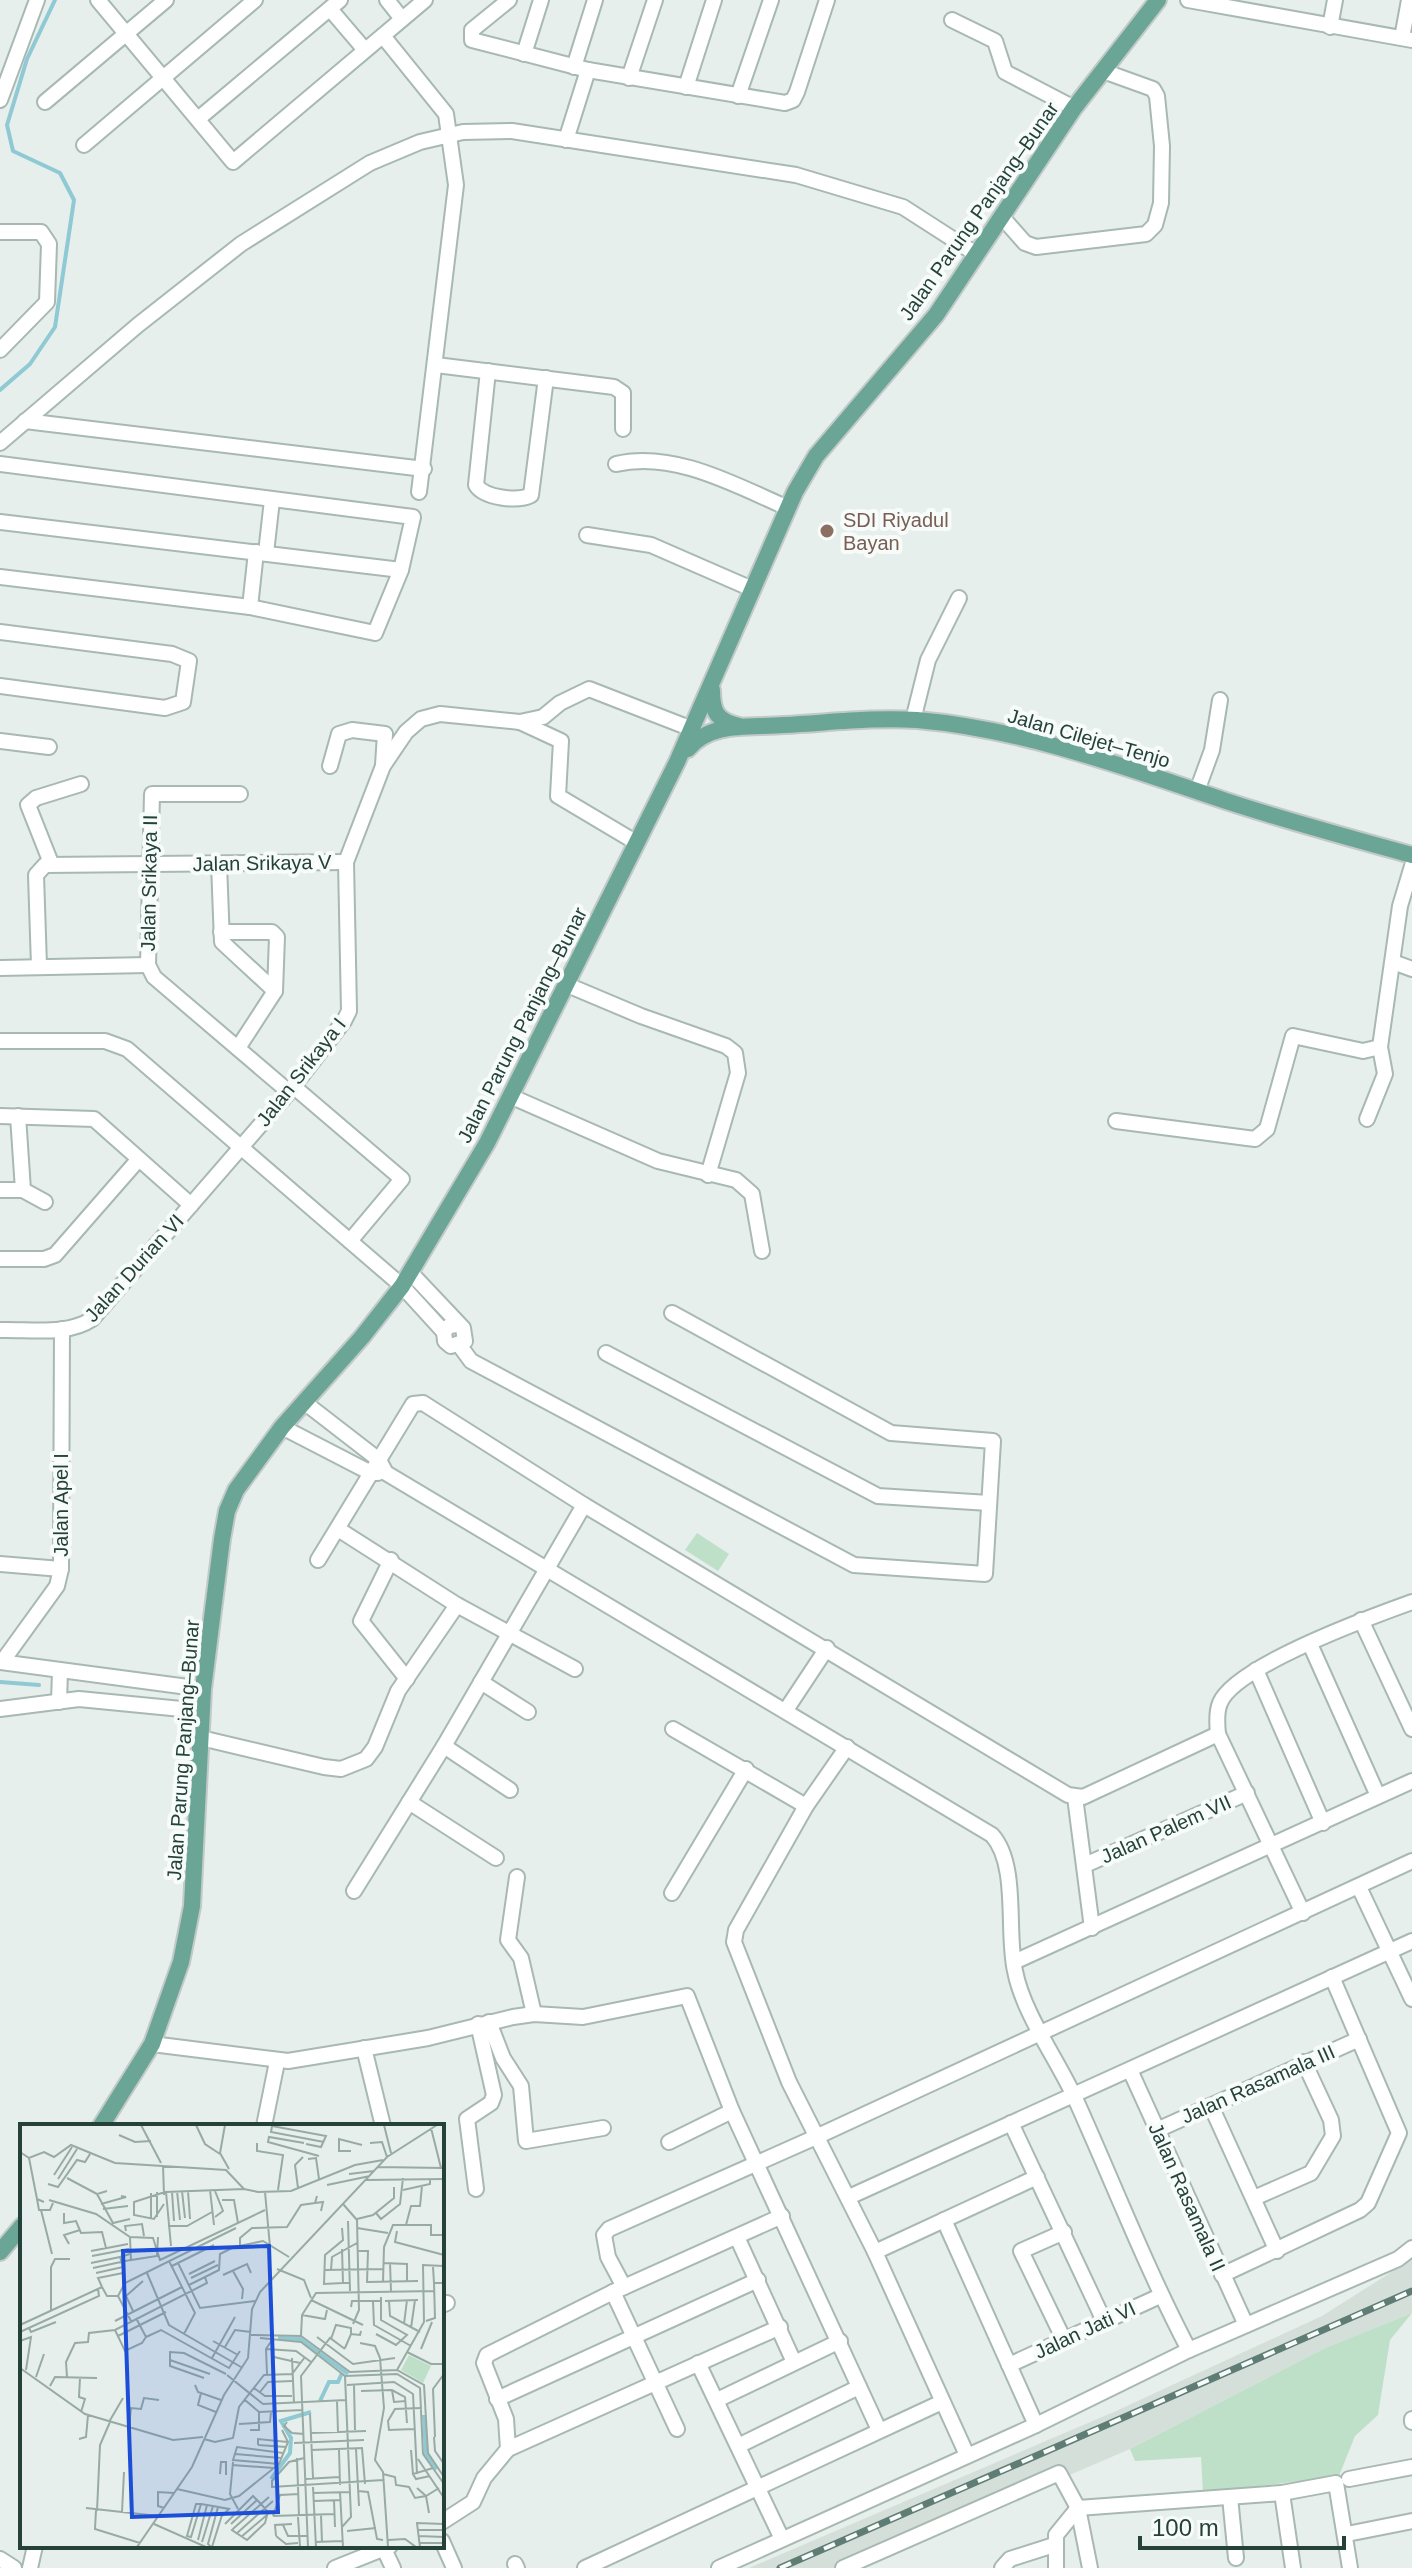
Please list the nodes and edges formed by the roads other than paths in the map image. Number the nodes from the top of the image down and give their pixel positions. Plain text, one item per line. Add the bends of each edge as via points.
1 (37, 0) edge
2 (98, 0) edge
3 (166, 0) edge
4 (255, 0) edge
5 (387, 0) edge
6 (425, 0) edge
7 (509, 0) edge
8 (541, 0) edge
9 (595, 0) edge
10 (655, 0) edge
11 (714, 0) edge
12 (771, 0) edge
13 (827, 0) edge
14 (1158, 0) edge
15 (1188, 0) edge
16 (1335, 0) edge
17 (1409, 0) edge
18 (335, 4) edge
19 (402, 19) junction
20 (952, 20) dead end
21 (1330, 27) junction
22 (125, 35) junction
23 (383, 36) junction
24 (1407, 39) edge
25 (365, 50) junction
26 (524, 54) junction
27 (581, 69) junction
28 (1103, 71) junction
29 (162, 78) junction
30 (629, 78) junction
31 (686, 87) junction
32 (738, 96) junction
33 (0, 100) edge
34 (45, 102) dead end
35 (1074, 108) junction
36 (198, 119) junction
37 (451, 135) junction
38 (566, 140) junction
39 (84, 145) dead end
40 (1002, 217) junction
41 (0, 232) edge
42 (976, 254) junction
43 (0, 350) edge
44 (436, 365) junction
45 (488, 371) junction
46 (546, 378) junction
47 (25, 421) junction
48 (623, 429) dead end
49 (0, 443) edge
50 (0, 464) edge
51 (616, 464) dead end
52 (424, 469) junction
53 (419, 492) dead end
54 (272, 500) junction
55 (788, 508) junction
56 (0, 522) edge
57 (587, 535) dead end
58 (261, 553) junction
59 (401, 570) junction
60 (0, 577) edge
61 (752, 589) junction
62 (959, 598) dead end
63 (250, 607) junction
64 (0, 632) edge
65 (0, 686) edge
66 (712, 687) junction
67 (1220, 700) dead end
68 (913, 720) junction
69 (520, 722) junction
70 (745, 727) junction
71 (692, 729) junction
72 (0, 741) edge
73 (49, 747) dead end
74 (677, 762) junction
75 (330, 766) dead end
76 (383, 766) junction
77 (81, 784) dead end
78 (1197, 791) junction
79 (240, 794) dead end
80 (637, 843) junction
81 (1412, 855) edge
82 (346, 862) junction
83 (51, 863) junction
84 (219, 864) junction
85 (151, 865) junction
86 (1412, 866) edge
87 (221, 932) junction
88 (1393, 962) junction
89 (148, 965) junction
90 (39, 966) junction
91 (0, 968) edge
92 (1412, 969) edge
93 (565, 984) junction
94 (275, 991) junction
95 (0, 1041) edge
96 (1380, 1047) junction
97 (238, 1048) junction
98 (291, 1089) junction
99 (510, 1096) junction
100 (0, 1116) edge
101 (18, 1116) junction
102 (1367, 1119) dead end
103 (1116, 1121) dead end
104 (240, 1148) junction
105 (138, 1160) junction
106 (708, 1175) junction
107 (0, 1190) edge
108 (23, 1190) junction
109 (45, 1202) dead end
110 (191, 1205) junction
111 (350, 1241) junction
112 (762, 1251) dead end
113 (0, 1259) edge
114 (406, 1279) junction
115 (672, 1313) dead end
116 (62, 1329) junction
117 (0, 1330) edge
118 (606, 1353) dead end
119 (304, 1402) junction
120 (282, 1427) junction
121 (379, 1469) junction
122 (989, 1503) junction
123 (584, 1505) junction
124 (338, 1529) junction
125 (318, 1560) dead end
126 (391, 1560) junction
127 (0, 1564) edge
128 (549, 1568) junction
129 (61, 1569) junction
130 (1412, 1602) edge
131 (457, 1605) junction
132 (1361, 1620) junction
133 (510, 1632) junction
134 (1310, 1644) junction
135 (827, 1648) junction
136 (1, 1662) edge
137 (575, 1669) dead end
138 (1256, 1670) junction
139 (60, 1671) junction
140 (407, 1679) junction
141 (481, 1682) junction
142 (203, 1689) junction
143 (59, 1702) junction
144 (0, 1709) edge
145 (786, 1710) junction
146 (202, 1711) junction
147 (528, 1712) dead end
148 (673, 1729) dead end
149 (1412, 1729) edge
150 (1218, 1734) junction
151 (201, 1738) junction
152 (444, 1746) junction
153 (847, 1747) junction
154 (746, 1769) junction
155 (1412, 1781) edge
156 (510, 1790) dead end
157 (1247, 1793) junction
158 (1378, 1796) junction
159 (1075, 1797) junction
160 (409, 1802) junction
161 (806, 1806) junction
162 (1323, 1823) junction
163 (1272, 1845) junction
164 (496, 1858) dead end
165 (1412, 1861) edge
166 (1085, 1865) junction
167 (517, 1877) dead end
168 (1359, 1887) junction
169 (354, 1891) dead end
170 (672, 1893) dead end
171 (1303, 1913) junction
172 (1092, 1928) junction
173 (1412, 1941) edge
174 (1390, 1951) junction
175 (1014, 1962) junction
176 (1332, 1977) junction
177 (1412, 1999) edge
178 (534, 2014) junction
179 (483, 2023) junction
180 (1042, 2033) junction
181 (1359, 2039) junction
182 (152, 2044) junction
183 (364, 2048) junction
184 (277, 2062) junction
185 (1304, 2062) junction
186 (1130, 2070) junction
187 (1074, 2096) junction
188 (1211, 2106) junction
189 (732, 2111) junction
190 (1011, 2123) junction
191 (102, 2124) edge
192 (264, 2124) edge
193 (383, 2124) edge
194 (603, 2128) dead end
195 (1157, 2130) junction
196 (816, 2137) junction
197 (669, 2142) dead end
198 (756, 2163) junction
199 (1037, 2177) junction
200 (476, 2189) dead end
201 (849, 2197) junction
202 (1254, 2198) junction
203 (782, 2216) junction
204 (944, 2220) junction
205 (20, 2228) edge
206 (1064, 2232) junction
207 (737, 2237) junction
208 (1412, 2248) edge
209 (1277, 2251) junction
210 (0, 2252) edge
211 (875, 2252) junction
212 (1222, 2275) junction
213 (758, 2280) junction
214 (619, 2289) junction
215 (1160, 2296) junction
216 (1104, 2321) junction
217 (1246, 2325) junction
218 (780, 2327) junction
219 (635, 2337) junction
220 (1064, 2340) junction
221 (840, 2341) junction
222 (1189, 2350) junction
223 (793, 2360) junction
224 (698, 2363) junction
225 (1009, 2365) junction
226 (653, 2383) junction
227 (859, 2387) junction
228 (497, 2399) junction
229 (717, 2400) junction
230 (942, 2402) junction
231 (1036, 2425) junction
232 (677, 2429) dead end
233 (879, 2430) junction
234 (740, 2445) junction
235 (508, 2449) junction
236 (967, 2455) junction
237 (1412, 2467) edge
238 (1349, 2479) dead end
239 (756, 2487) junction
240 (1282, 2493) junction
241 (1230, 2497) junction
242 (1078, 2508) junction
243 (444, 2521) edge
244 (1412, 2521) edge
245 (1347, 2534) junction
246 (782, 2539) junction
247 (1054, 2545) junction
248 (444, 2546) edge
249 (35, 2548) edge
250 (387, 2548) edge
251 (1236, 2558) dead end
252 (0, 2559) edge
253 (14, 2568) edge
254 (30, 2568) edge
255 (335, 2568) edge
256 (393, 2568) edge
257 (454, 2568) edge
258 (585, 2568) edge
259 (719, 2568) edge
260 (843, 2568) edge
261 (1002, 2568) edge
262 (1056, 2568) edge
263 (1090, 2568) edge
264 (1293, 2568) edge
265 (1350, 2568) edge

1 - 33 street
2 - 22 street
3 - 22 street
4 - 29 street
5 - 19 street
6 - 19 street
7 - 26 street via 472,30 471,38
8 - 26 street
9 - 27 street
10 - 30 street
11 - 31 street
12 - 32 street
13 - 32 street via 793,100
14 - 28 main road, Jalan Parung Panjang–Bunar
15 - 21 street
16 - 21 street
17 - 24 street
18 - 25 street
18 - 36 street
19 - 23 street
20 - 35 street via 995,41 1005,72
21 - 24 street
22 - 29 street
22 - 34 street
23 - 25 street
23 - 37 street via 446,114
25 - 36 street via 233,162
26 - 27 street
27 - 30 street
27 - 38 street
28 - 35 main road, Jalan Parung Panjang–Bunar
28 - 40 street via 1153,89 1157,96 1163,179 1155,225 1135,237 1036,247 1025,243
29 - 36 street
29 - 39 street
30 - 31 street
31 - 32 street
35 - 40 main road, Jalan Parung Panjang–Bunar
37 - 38 street via 512,131
37 - 44 street via 456,185
37 - 47 street via 370,163 241,244
38 - 42 street via 796,175 903,207
40 - 42 main road, Jalan Parung Panjang–Bunar
41 - 43 street via 41,232 49,244 47,302
42 - 55 main road, Jalan Parung Panjang–Bunar via 936,315 816,456
44 - 45 street
44 - 52 street
45 - 46 street
45 - 46 street via 476,485 484,494 525,499 531,495
46 - 48 street via 620,389 625,400
47 - 49 street
47 - 52 street
50 - 54 street
51 - 55 street via 654,461 690,470
52 - 53 street
54 - 58 street
54 - 59 street via 413,517
55 - 61 main road, Jalan Parung Panjang–Bunar
56 - 58 street
57 - 61 street via 651,545
58 - 59 street
58 - 63 street
59 - 63 street via 375,633
60 - 63 street
61 - 66 main road, Jalan Parung Panjang–Bunar
62 - 68 street via 928,660
64 - 65 street via 172,654 189,661 190,670 183,702 165,708
66 - 70 main road via 713,711 720,719
66 - 71 main road, Jalan Parung Panjang–Bunar
67 - 78 street via 1212,750
68 - 70 main road, Jalan Cilejet–Tenjo
68 - 78 main road, Jalan Cilejet–Tenjo via 1010,734
69 - 71 street via 543,717 589,689
69 - 76 street, Jalan Srikaya I via 430,716 406,732
69 - 80 street via 561,741 558,796
70 - 74 main road, Jalan Cilejet–Tenjo via 697,737
71 - 74 main road, Jalan Parung Panjang–Bunar
72 - 73 street
74 - 80 main road, Jalan Parung Panjang–Bunar
75 - 76 street via 339,734 352,730 385,734
76 - 82 street, Jalan Srikaya I
77 - 83 street via 28,805
78 - 81 main road, Jalan Cilejet–Tenjo
79 - 85 street, Jalan Srikaya II via 152,794
80 - 93 main road, Jalan Parung Panjang–Bunar
82 - 84 street, Jalan Srikaya V
82 - 98 street, Jalan Srikaya I via 349,1011
83 - 85 street, Jalan Srikaya V
83 - 90 street via 36,875
84 - 85 street, Jalan Srikaya V
84 - 87 street
85 - 89 street, Jalan Srikaya II
86 - 88 street via 1400,906
87 - 94 street via 227,949
87 - 94 street via 275,934
88 - 92 street
88 - 96 street
89 - 90 street
89 - 97 street, Jalan Srikaya II via 154,977
90 - 91 street
93 - 99 main road, Jalan Parung Panjang–Bunar
93 - 106 street via 735,1053 738,1073
94 - 97 street
95 - 104 street via 117,1044
96 - 102 street via 1385,1074
96 - 103 street via 1363,1051 1293,1036 1267,1129 1255,1139
97 - 98 street, Jalan Srikaya II
98 - 104 street, Jalan Srikaya I
98 - 111 street, Jalan Srikaya II via 402,1179
99 - 106 street via 631,1151
99 - 114 main road, Jalan Parung Panjang–Bunar
100 - 101 street
101 - 105 street via 94,1119
101 - 108 street
104 - 110 street, Jalan Durian VI
104 - 111 street
105 - 110 street
105 - 113 street via 55,1255
106 - 112 street via 736,1180 752,1194
107 - 108 street
108 - 109 street
110 - 116 street, Jalan Durian VI via 92,1319 81,1327
111 - 114 street
114 - 119 main road, Jalan Parung Panjang–Bunar
114 - 122 street via 451,1328 466,1334 460,1346 471,1361 854,1565 985,1574
115 - 122 street via 891,1433 993,1441
116 - 117 street, Jalan Durian VI
116 - 129 street, Jalan Apel I
118 - 122 street via 878,1496
119 - 120 main road, Jalan Parung Panjang–Bunar
119 - 121 street
120 - 121 street
120 - 142 main road, Jalan Parung Panjang–Bunar via 227,1511
121 - 123 street via 413,1404 423,1403
121 - 124 street
121 - 128 street
123 - 128 street
123 - 135 street
124 - 125 street
124 - 126 street
126 - 131 street
126 - 140 street via 361,1621
127 - 129 street
128 - 133 street
128 - 145 street
129 - 136 street, Jalan Apel I via 57,1586
130 - 132 street
131 - 133 street
131 - 140 street
132 - 134 street
132 - 149 street
133 - 137 street
133 - 141 street
134 - 138 street
134 - 158 street
135 - 145 street
135 - 159 street
136 - 139 street
138 - 150 street via 1220,1702
138 - 162 street
139 - 142 street
139 - 143 street
140 - 151 street via 375,1747 366,1759 341,1769
141 - 147 street
141 - 152 street
142 - 146 main road, Jalan Parung Panjang–Bunar
143 - 144 street
143 - 146 street via 79,1699
145 - 153 street
146 - 151 main road, Jalan Parung Panjang–Bunar
148 - 154 street
150 - 157 street
150 - 159 street
151 - 182 main road, Jalan Parung Panjang–Bunar via 192,1906 181,1962
152 - 156 street
152 - 160 street
153 - 161 street
153 - 175 street via 980,1825 1002,1845
154 - 161 street
154 - 170 street
155 - 158 street
157 - 163 street
157 - 166 street, Jalan Palem VII
158 - 162 street
159 - 166 street
160 - 164 street
160 - 169 street
161 - 196 street via 734,1942
162 - 163 street
163 - 171 street
163 - 172 street
165 - 168 street
166 - 172 street
167 - 178 street via 508,1940 521,1958
168 - 171 street
168 - 174 street
171 - 180 street
172 - 175 street
173 - 174 street
174 - 176 street
174 - 177 street
175 - 180 street
176 - 181 street
176 - 186 street
178 - 179 street
178 - 189 street via 583,2017 687,1996
179 - 183 street
179 - 194 street via 521,2086 526,2141
179 - 200 street via 494,2095 467,2119
180 - 187 street
180 - 196 street
181 - 185 street, Jalan Rasamala III
181 - 209 street via 1399,2133 1365,2207
182 - 184 street
182 - 191 main road, Jalan Parung Panjang–Bunar
183 - 184 street
183 - 193 street
184 - 192 street
185 - 188 street, Jalan Rasamala III
185 - 202 street via 1333,2136 1311,2173
186 - 187 street
186 - 195 street, Jalan Rasamala II
187 - 190 street
187 - 215 street
188 - 195 street, Jalan Rasamala III
188 - 202 street
189 - 197 street
189 - 198 street
190 - 199 street
190 - 201 street
195 - 212 street, Jalan Rasamala II
196 - 198 street
196 - 201 street
198 - 203 street
198 - 214 street via 609,2229 604,2245
199 - 204 street
199 - 206 street
201 - 211 street
202 - 209 street
203 - 207 street
203 - 221 street
204 - 211 street
204 - 225 street
205 - 210 main road
206 - 216 street
206 - 220 street via 1021,2251
207 - 213 street
207 - 214 street
208 - 217 street via 1398,2259
209 - 212 street
211 - 230 street
212 - 217 street, Jalan Rasamala II
213 - 218 street
213 - 219 street
214 - 219 street
214 - 228 street via 487,2355 484,2363
215 - 216 street, Jalan Jati VI
215 - 222 street
216 - 220 street, Jalan Jati VI
217 - 222 street
218 - 223 street
218 - 224 street
219 - 226 street
219 - 228 street
220 - 225 street, Jalan Jati VI
221 - 223 street
221 - 227 street
222 - 231 street
223 - 229 street
224 - 226 street
224 - 229 street
225 - 231 street
226 - 232 street
226 - 235 street
227 - 233 street
227 - 234 street
228 - 235 street via 508,2427
229 - 234 street
230 - 233 street
230 - 236 street
231 - 236 street
233 - 239 street
234 - 239 street
235 - 243 street via 484,2478 473,2502
236 - 246 street
237 - 238 street
239 - 246 street
239 - 258 street
240 - 241 street
240 - 245 street via 1336,2483
240 - 264 street
241 - 242 street
241 - 251 street
242 - 247 street
242 - 260 street via 1059,2473
242 - 263 street
244 - 245 street
245 - 265 street
246 - 259 street
247 - 261 street via 1010,2559
247 - 262 street
248 - 257 street
249 - 254 street
250 - 255 street
250 - 256 street
252 - 253 street

